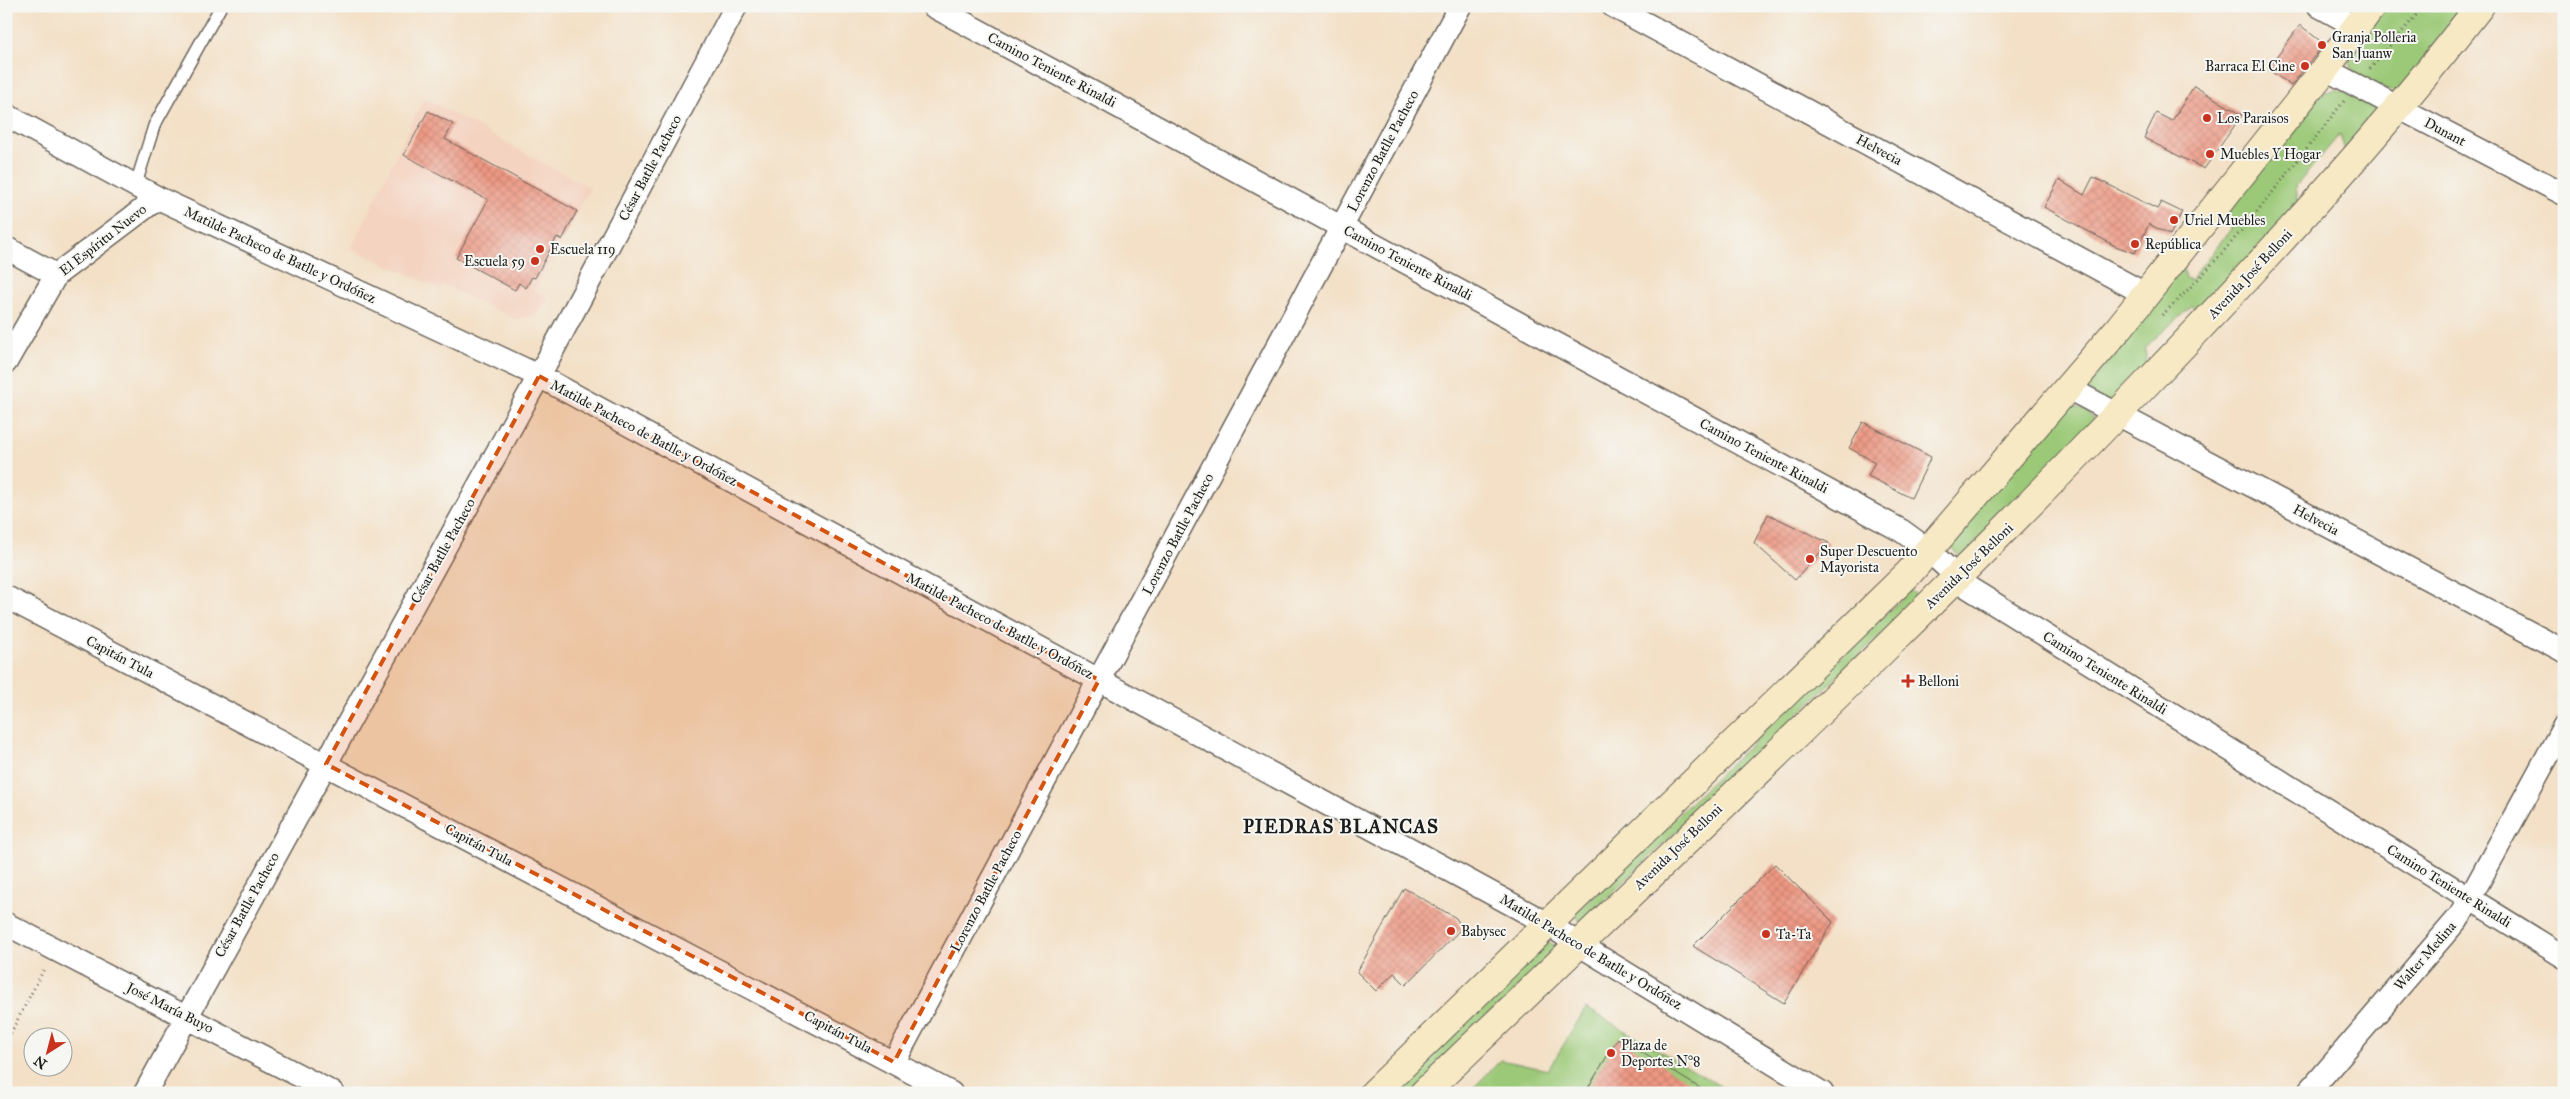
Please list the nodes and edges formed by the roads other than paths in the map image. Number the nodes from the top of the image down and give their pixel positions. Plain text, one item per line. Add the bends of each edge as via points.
1 (221, 6) edge
2 (736, 6) edge
3 (933, 6) edge
4 (1460, 6) edge
5 (1613, 6) edge
6 (2319, 6) edge
7 (2372, 6) edge
8 (2480, 6) edge
9 (2354, 29) junction
10 (2326, 69) junction
11 (2399, 108) junction
12 (6, 115) edge
13 (136, 184) junction
14 (2564, 194) edge
15 (158, 198) junction
16 (1342, 227) junction
17 (6, 248) edge
18 (56, 275) junction
19 (2145, 294) junction
20 (6, 362) edge
21 (539, 376) junction
22 (2068, 388) junction
23 (2117, 415) junction
24 (1928, 550) junction
25 (1956, 578) junction
26 (6, 597) edge
27 (2564, 651) edge
28 (1099, 680) junction
29 (2564, 726) edge
30 (326, 764) junction
31 (2470, 900) junction
32 (6, 924) edge
33 (1548, 924) junction
34 (1578, 944) junction
35 (2564, 957) edge
36 (186, 1016) junction
37 (894, 1062) junction
38 (146, 1093) edge
39 (333, 1093) edge
40 (951, 1093) edge
41 (1374, 1093) edge
42 (1424, 1093) edge
43 (1822, 1093) edge
44 (2308, 1093) edge

1 - 13 lane, El Espíritu Nuevo via 154,126
2 - 21 street, César Batlle Pacheco
3 - 16 street, Camino Teniente Rinaldi
4 - 16 street, Lorenzo Batlle Pacheco
5 - 19 street, Helvecia
6 - 9 street
7 - 9 main road
8 - 11 main road, Avenida José Belloni
9 - 10 main road
10 - 11 street, Dunant
10 - 19 main road
11 - 14 street, Dunant
11 - 23 main road, Avenida José Belloni via 2263,261
12 - 13 street, Matilde Pacheco de Batlle y Ordóñez
13 - 15 street, Matilde Pacheco de Batlle y Ordóñez
15 - 18 street, El Espíritu Nuevo
15 - 21 street, Matilde Pacheco de Batlle y Ordóñez
16 - 24 street, Camino Teniente Rinaldi via 1902,531
16 - 28 street, Lorenzo Batlle Pacheco
17 - 18 street
18 - 20 street, El Espíritu Nuevo
19 - 22 main road
21 - 28 street, Matilde Pacheco de Batlle y Ordóñez
21 - 30 street, César Batlle Pacheco
22 - 23 street, Helvecia
22 - 24 main road
23 - 25 main road, Avenida José Belloni
23 - 27 street, Helvecia
24 - 25 street, Camino Teniente Rinaldi
24 - 33 main road via 1909,573
25 - 31 street, Camino Teniente Rinaldi
25 - 34 main road, Avenida José Belloni
26 - 30 street, Capitán Tula
28 - 33 street, Matilde Pacheco de Batlle y Ordóñez
28 - 37 street, Lorenzo Batlle Pacheco
29 - 31 street, Walter Medina
30 - 36 street, César Batlle Pacheco
30 - 37 street, Capitán Tula
31 - 35 street, Camino Teniente Rinaldi
31 - 44 street, Walter Medina via 2460,916
32 - 36 street, José María Buyo
33 - 34 street, Matilde Pacheco de Batlle y Ordóñez
33 - 41 main road
34 - 42 main road, Avenida José Belloni
34 - 43 street, Matilde Pacheco de Batlle y Ordóñez
36 - 38 street, César Batlle Pacheco
36 - 39 street, José María Buyo
37 - 40 street, Capitán Tula

